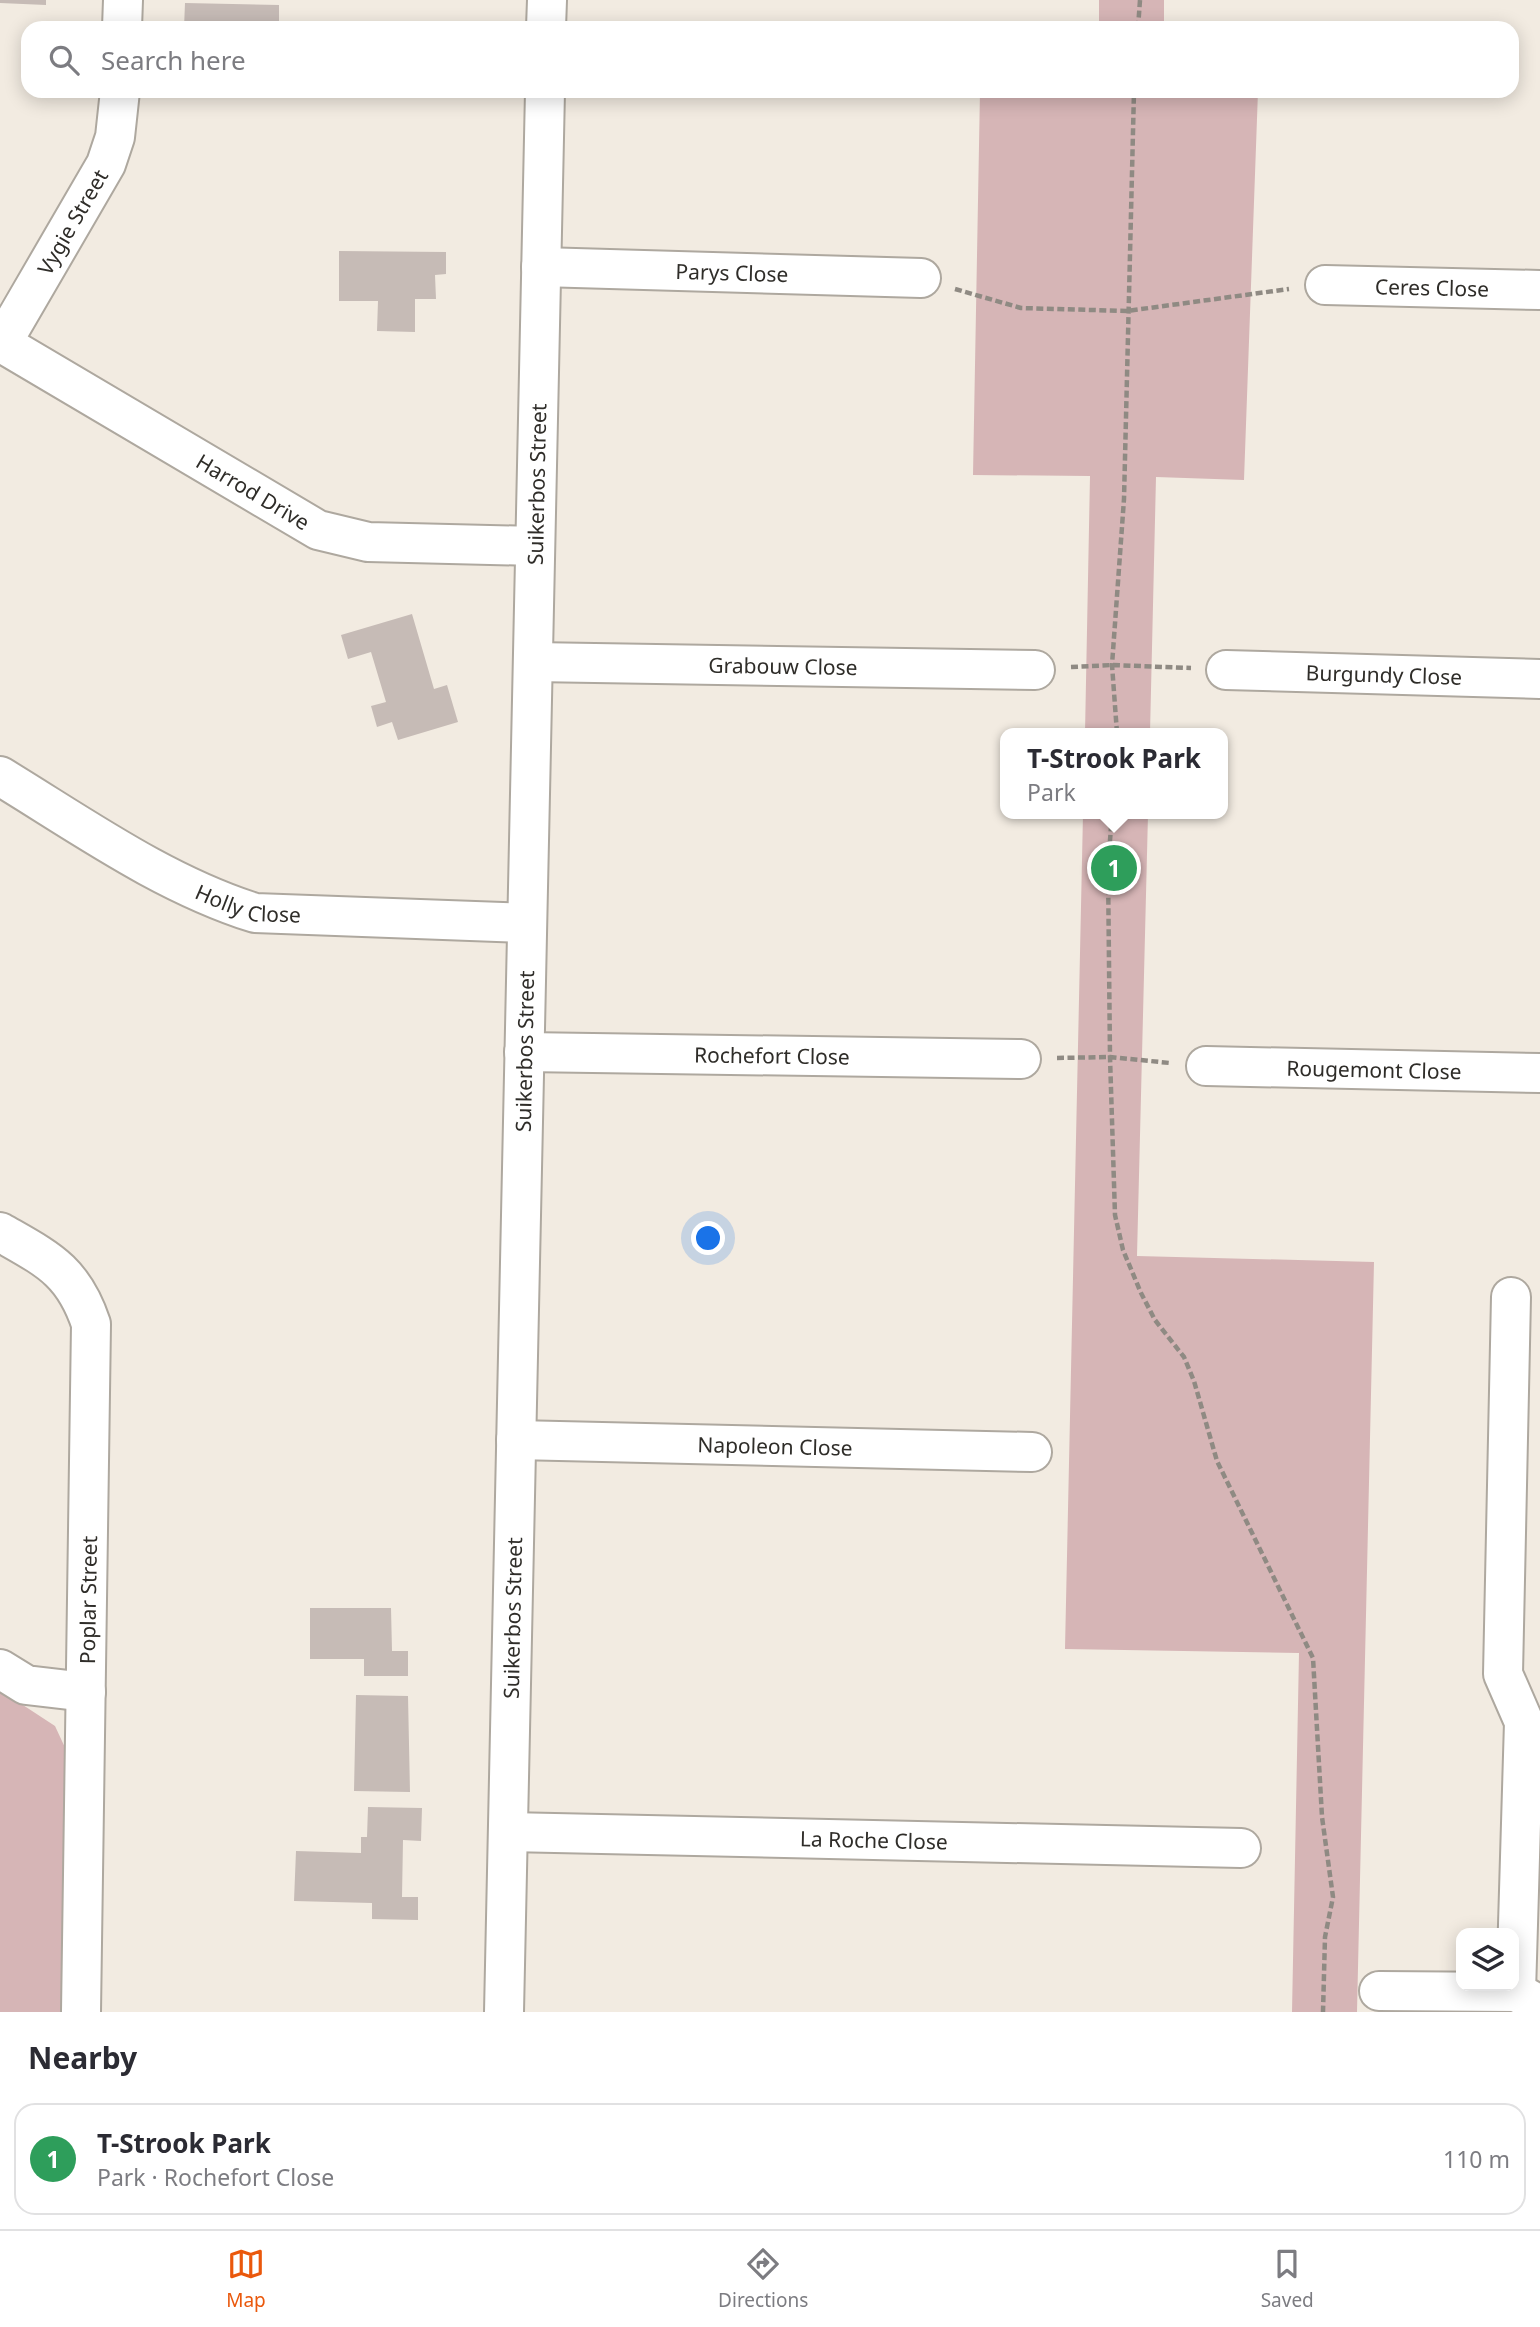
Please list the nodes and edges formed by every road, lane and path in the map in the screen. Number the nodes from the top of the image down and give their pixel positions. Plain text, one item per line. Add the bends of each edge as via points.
1 (122, 0) edge
2 (547, 0) edge
3 (1140, 0) edge
4 (122, 21) edge
5 (546, 21) edge
6 (1138, 21) edge
7 (119, 98) edge
8 (545, 98) edge
9 (1134, 98) edge
10 (541, 267) junction
11 (921, 278) joint
12 (1325, 285) joint
13 (1540, 290) edge
14 (1127, 310) junction
15 (1, 343) edge
16 (535, 546) junction
17 (533, 662) junction
18 (1112, 664) junction
19 (1035, 670) joint
20 (1226, 670) joint
21 (1540, 679) edge
22 (1117, 728) edge
23 (0, 776) edge
24 (1111, 819) edge
25 (527, 923) junction
26 (524, 1052) junction
27 (1110, 1057) junction
28 (1021, 1059) joint
29 (1206, 1066) joint
30 (1540, 1073) edge
31 (0, 1232) edge
32 (1511, 1297) dead end
33 (516, 1440) junction
34 (1032, 1452) dead end
35 (0, 1669) edge
36 (86, 1692) junction
37 (1532, 1722) edge
38 (508, 1832) junction
39 (1241, 1849) dead end
40 (1379, 1991) dead end
41 (1528, 1999) edge
42 (80, 2012) edge
43 (504, 2012) edge
44 (1322, 2012) edge

1 - 4 street
2 - 5 street
3 - 6 path
7 - 15 street, Vygie Street via 115,138 106,164
8 - 10 street, Suikerbos Street
9 - 14 path
10 - 11 street, Parys Close
10 - 16 street, Suikerbos Street
11 - 14 path via 1021,308
12 - 13 street, Ceres Close
12 - 14 path
14 - 18 path via 1124,499
15 - 16 street, Harrod Drive via 317,530 368,542
16 - 17 street, Suikerbos Street
17 - 19 street, Grabouw Close
17 - 25 street, Suikerbos Street
18 - 19 path
18 - 20 path
18 - 22 path
20 - 21 street, Burgundy Close
23 - 25 street, Holly Close via 170,879 255,913
24 - 27 path
25 - 26 street, Suikerbos Street
26 - 28 street, Rochefort Close
26 - 33 street, Suikerbos Street
27 - 28 path
27 - 29 path
27 - 44 path via 1115,1215 1123,1250 1155,1320 1184,1357 1217,1461 1313,1658 1322,1817 1333,1897 1325,1937
29 - 30 street, Rougemont Close
31 - 36 street, Poplar Street via 59,1267 72,1281 91,1324
32 - 37 street via 1503,1674
33 - 34 street, Napoleon Close
33 - 38 street, Suikerbos Street
35 - 36 street via 26,1685
36 - 42 street, Poplar Street
37 - 41 street
38 - 39 street, La Roche Close
38 - 43 street, Suikerbos Street
40 - 41 street

